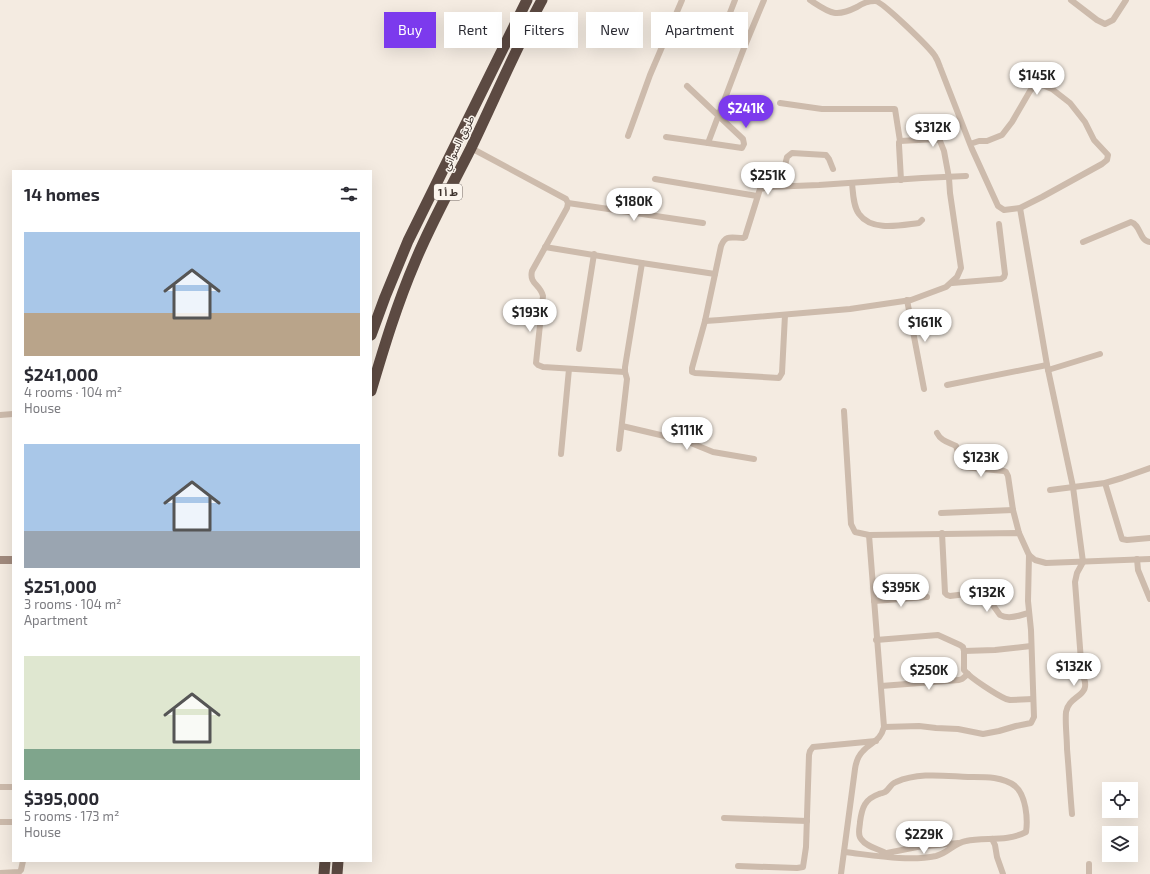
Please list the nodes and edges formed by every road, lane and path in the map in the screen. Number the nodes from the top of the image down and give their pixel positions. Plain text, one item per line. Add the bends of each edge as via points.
1 (527, 0) edge
2 (542, 0) edge
3 (682, 0) edge
4 (735, 0) edge
5 (764, 0) edge
6 (810, 0) edge
7 (1071, 0) edge
8 (1126, 0) edge
9 (730, 12) edge
10 (687, 86) dead end
11 (780, 103) dead end
12 (718, 116) junction
13 (628, 136) dead end
14 (666, 137) dead end
15 (900, 141) junction
16 (708, 143) junction
17 (970, 144) junction
18 (471, 148) junction
19 (833, 169) dead end
20 (966, 176) dead end
21 (949, 178) junction
22 (655, 179) dead end
23 (901, 180) junction
24 (852, 183) junction
25 (780, 186) junction
26 (757, 196) junction
27 (568, 203) junction
28 (1020, 208) junction
29 (922, 220) dead end
30 (703, 222) dead end
31 (999, 224) dead end
32 (1083, 242) dead end
33 (1150, 242) edge
34 (545, 247) junction
35 (594, 254) junction
36 (642, 263) junction
37 (715, 274) junction
38 (952, 282) junction
39 (907, 300) junction
40 (785, 314) junction
41 (705, 321) junction
42 (372, 332) edge
43 (579, 349) dead end
44 (1100, 354) dead end
45 (1047, 367) junction
46 (569, 369) junction
47 (625, 372) junction
48 (947, 385) dead end
49 (372, 388) edge
50 (924, 389) dead end
51 (844, 411) dead end
52 (12, 414) edge
53 (0, 415) edge
54 (622, 426) junction
55 (937, 432) dead end
56 (619, 449) dead end
57 (560, 454) dead end
58 (754, 459) dead end
59 (1150, 468) edge
60 (1106, 483) junction
61 (1073, 487) junction
62 (1050, 490) dead end
63 (1013, 510) junction
64 (942, 513) dead end
65 (1019, 532) junction
66 (942, 533) junction
67 (869, 535) junction
68 (1150, 538) edge
69 (1030, 555) junction
70 (1150, 558) edge
71 (1137, 559) junction
72 (0, 560) edge
73 (12, 560) edge
74 (1083, 562) junction
75 (927, 597) dead end
76 (1150, 599) edge
77 (874, 601) junction
78 (1029, 613) junction
79 (876, 640) junction
80 (1031, 646) junction
81 (964, 651) junction
82 (968, 674) junction
83 (881, 686) junction
84 (1033, 699) junction
85 (884, 728) junction
86 (876, 741) junction
87 (0, 787) edge
88 (12, 787) edge
89 (1072, 814) dead end
90 (724, 818) dead end
91 (807, 821) junction
92 (0, 822) edge
93 (12, 822) edge
94 (992, 839) junction
95 (958, 843) junction
96 (844, 852) junction
97 (890, 855) junction
98 (23, 862) edge
99 (325, 862) edge
100 (338, 862) edge
101 (1089, 864) dead end
102 (738, 866) dead end
103 (0, 873) edge
104 (324, 874) edge
105 (337, 874) edge
106 (841, 874) edge
107 (1003, 874) edge
108 (1089, 874) edge

1 - 42 highway, طريق السواني / ط أ 1 via 408,241
2 - 18 highway, طريق السواني / ط أ 1
3 - 13 street via 650,75
4 - 9 street
5 - 12 street
6 - 17 street via 829,12 842,14 867,1 877,1 925,43 936,56
7 - 8 street via 1104,24 1113,20
10 - 12 street
11 - 15 street via 822,109 895,109
12 - 16 street
12 - 16 street via 734,129 744,144 742,148
14 - 16 street
15 - 21 street via 939,139
15 - 23 street via 898,145
17 - 28 street via 998,206 1004,210
17 - 28 street via 1002,135 1035,85 1044,84 1077,110 1094,140 1108,155 1107,160
18 - 27 street via 566,199
18 - 49 highway, طريق السواني / ط أ 1 via 415,261
19 - 25 street via 826,155 792,153 787,157
20 - 21 street
21 - 23 street
21 - 38 street via 961,268 958,277
22 - 26 street
23 - 24 street
24 - 25 street
24 - 29 street via 858,213 870,223 886,226 919,223
25 - 26 street via 760,189
26 - 37 street via 746,236 725,239
27 - 30 street
27 - 34 street
28 - 45 street
31 - 38 street via 1004,277
32 - 33 street via 1131,222 1138,228 1144,240
34 - 35 street
34 - 46 street via 531,274 543,296 536,363 540,366
35 - 36 street
35 - 43 street
36 - 37 street
36 - 47 street
37 - 41 street
38 - 39 street via 946,287
39 - 40 street via 850,309
39 - 50 street
40 - 41 street
40 - 41 street via 782,373 778,378 692,372
44 - 45 street
45 - 48 street
45 - 61 street
46 - 47 street
46 - 57 street
47 - 54 street via 628,379
51 - 67 street via 851,524 855,532
52 - 53 street
54 - 56 street
54 - 58 street via 686,441 713,452
55 - 63 street via 943,440 956,446 963,467 1006,472
59 - 60 street
60 - 61 street
60 - 68 street via 1122,538
61 - 62 street
61 - 74 street
63 - 64 street
63 - 65 street
65 - 66 street
65 - 69 street
66 - 67 street
66 - 78 street via 946,595 982,592 1003,617
67 - 77 street
69 - 74 street via 1046,564
69 - 78 street
70 - 71 street
71 - 74 street
71 - 76 street via 1138,570
72 - 73 main road
74 - 89 street via 1075,582 1082,674 1086,684 1085,690 1070,703 1066,712
75 - 77 street
77 - 79 street
78 - 80 street
79 - 81 street via 938,636 960,645
79 - 83 street
80 - 81 street
80 - 84 street
81 - 82 street via 964,670
82 - 83 street via 959,680
82 - 84 street via 1006,699
83 - 85 street
84 - 85 street via 1034,717 1031,723 992,733 919,726
85 - 86 street via 881,737
86 - 91 street via 812,748 809,756
86 - 96 street via 857,758
87 - 88 street
90 - 91 street
91 - 102 street via 803,867
92 - 93 street
94 - 95 street
94 - 97 street via 1026,832 1025,802 1016,787 1005,781 990,778 924,775 909,777 892,784 885,792 867,801 862,809 860,838 867,845
94 - 107 street
95 - 97 street via 917,847
95 - 97 street via 936,856 914,859
96 - 97 street
96 - 106 street
98 - 103 street via 19,872
99 - 104 highway
100 - 105 highway
101 - 108 street

